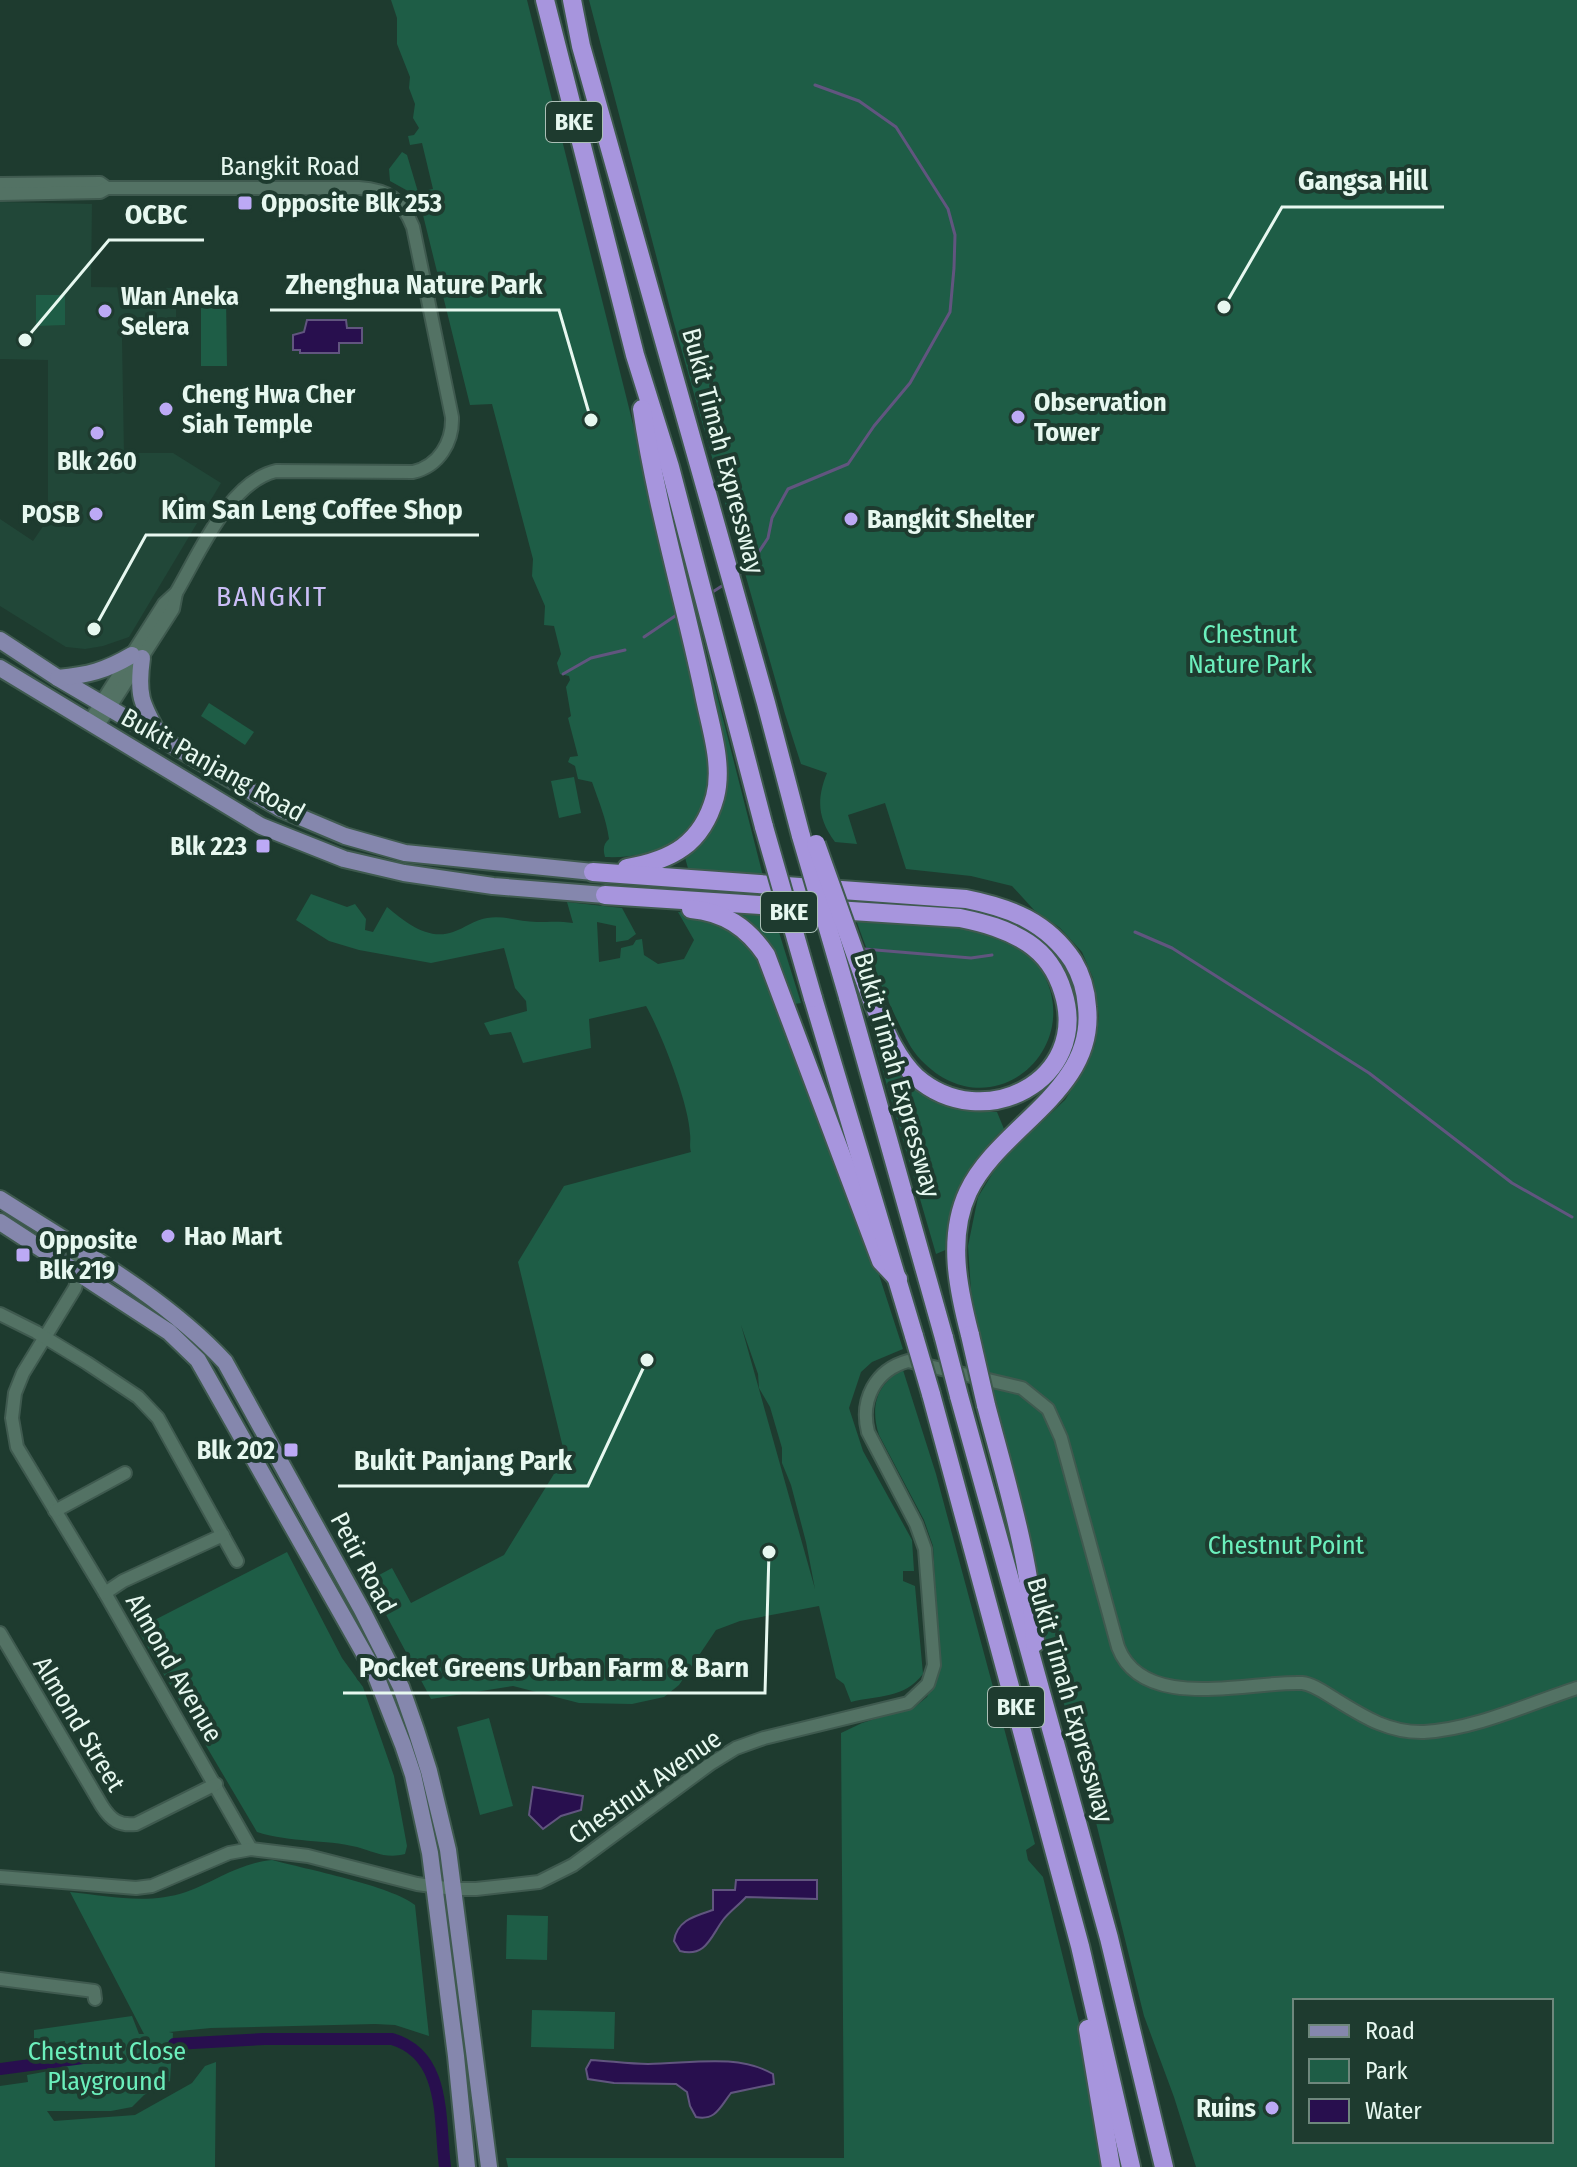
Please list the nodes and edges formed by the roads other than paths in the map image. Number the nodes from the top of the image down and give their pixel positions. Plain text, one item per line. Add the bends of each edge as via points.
1 (545, 0) edge
2 (572, 0) edge
3 (0, 184) edge
4 (107, 188) junction
5 (0, 194) edge
6 (660, 470) junction
7 (0, 640) edge
8 (137, 656) junction
9 (0, 668) edge
10 (58, 678) junction
11 (105, 705) junction
12 (93, 724) junction
13 (160, 737) junction
14 (808, 840) junction
15 (593, 872) junction
16 (605, 895) joint
17 (706, 897) junction
18 (0, 1199) edge
19 (0, 1222) edge
20 (68, 1243) junction
21 (109, 1270) junction
22 (79, 1272) junction
23 (898, 1279) junction
24 (0, 1314) edge
25 (44, 1337) junction
26 (125, 1473) dead end
27 (288, 1474) junction
28 (272, 1486) junction
29 (55, 1511) junction
30 (223, 1535) junction
31 (237, 1561) dead end
32 (105, 1593) junction
33 (0, 1633) edge
34 (1037, 1678) junction
35 (1577, 1688) edge
36 (216, 1784) junction
37 (251, 1849) junction
38 (1, 1876) edge
39 (434, 1885) junction
40 (454, 1889) junction
41 (1080, 1946) junction
42 (0, 1979) edge
43 (95, 1999) dead end
44 (1158, 2135) junction
45 (467, 2167) edge
46 (489, 2167) edge
47 (1111, 2167) edge
48 (1131, 2167) edge
49 (1164, 2167) edge
50 (1174, 2167) edge

1 - 6 highway, Bukit Timah Expressway / BKE
2 - 14 highway, Bukit Timah Expressway / BKE via 791,798
3 - 4 street, Bangkit Road via 100,183
4 - 5 street, Bangkit Road
4 - 8 street, Bangkit Road via 359,188 398,199 413,227 453,428 444,450 424,470 276,471 253,480 230,503 176,593 173,609
6 - 15 highway via 718,774 716,794 702,828 685,848 652,863
6 - 23 highway, Bukit Timah Expressway / BKE, bridge via 715,633 764,827
7 - 10 main road, Bukit Panjang Road
8 - 10 main road via 109,669
8 - 11 street, Bangkit Road
8 - 13 main road via 141,704
9 - 12 main road, Bukit Panjang Road
10 - 11 main road, Bukit Panjang Road
11 - 12 street, Bangkit Road
11 - 13 main road, Bukit Panjang Road
12 - 16 main road, Bukit Panjang Road via 261,826 344,859 493,886
13 - 15 main road, Bukit Panjang Road via 281,809 345,836 405,853
14 - 17 highway, bridge via 871,998 892,1044 917,1078 946,1096 996,1102 1019,1094 1044,1075 1060,1053 1068,1016 1059,979 1029,943 993,925 960,918
14 - 34 highway, Bukit Timah Expressway / BKE, bridge
15 - 17 highway
16 - 17 highway
17 - 23 highway via 766,955 881,1261
17 - 34 highway, bridge via 966,899 1024,915 1062,944 1078,969 1088,1016 1078,1060 1057,1092 981,1168 959,1219 956,1247 959,1291 1012,1504 1034,1618
18 - 20 main road, Petir Road
19 - 22 main road, Petir Road
20 - 21 main road, Petir Road
20 - 22 street
21 - 22 street
21 - 27 main road, Petir Road via 192,1329 225,1362
22 - 25 street, Almond Avenue via 75,1288
22 - 28 main road, Petir Road via 169,1332 198,1360
23 - 41 highway, Bukit Timah Expressway / BKE, bridge
24 - 25 street
25 - 29 street, Almond Avenue via 15,1393 12,1418 17,1447
25 - 30 street via 138,1397 158,1418
26 - 29 street
27 - 28 main road via 286,1490
27 - 40 main road, Petir Road via 401,1687 429,1771
28 - 39 main road, Petir Road via 384,1693 413,1775
29 - 32 street, Almond Avenue
30 - 31 street
30 - 32 street
32 - 36 street, Almond Avenue
33 - 36 street, Almond Street via 114,1822 136,1824
34 - 44 highway, Bukit Timah Expressway / BKE
35 - 40 street, Chestnut Avenue via 1471,1724 1416,1732 1371,1721 1306,1683 1172,1687 1140,1677 1126,1665 1118,1647 1061,1438 1048,1409 1022,1388 908,1361 877,1379 866,1419 925,1549 934,1654 933,1673 924,1690 908,1703 736,1748 573,1865 539,1882
36 - 37 street, Almond Avenue
37 - 38 street, Chestnut Avenue via 136,1888
37 - 39 street, Chestnut Avenue via 308,1856
39 - 40 street, Chestnut Avenue
39 - 45 main road, Petir Road
40 - 46 main road, Petir Road
41 - 47 highway
41 - 48 highway, Bukit Timah Expressway / BKE
42 - 43 street via 94,1991
44 - 49 highway, Bukit Timah Expressway / BKE
44 - 50 highway

